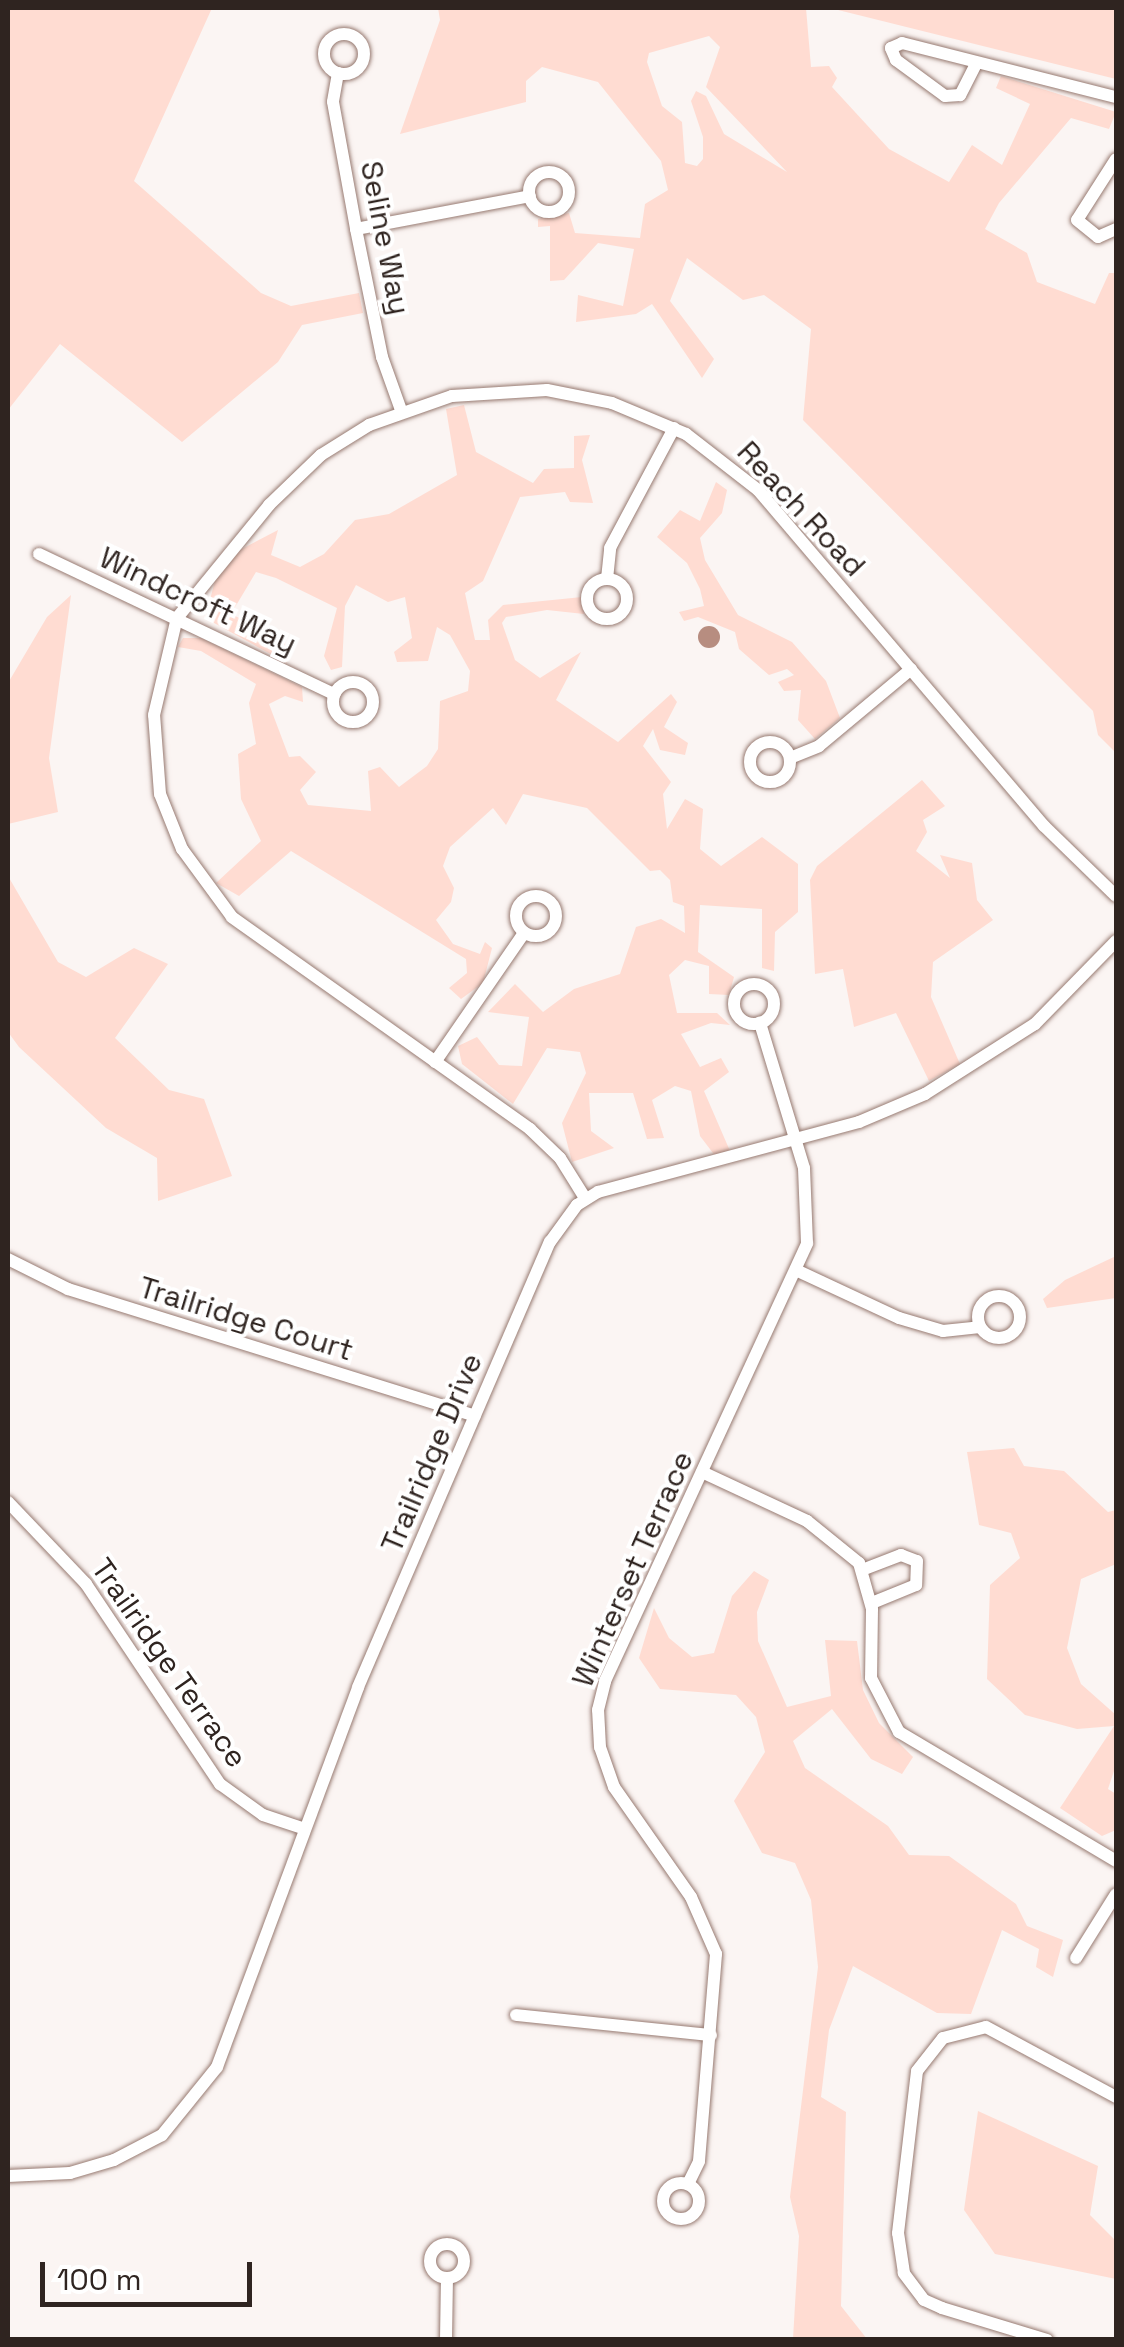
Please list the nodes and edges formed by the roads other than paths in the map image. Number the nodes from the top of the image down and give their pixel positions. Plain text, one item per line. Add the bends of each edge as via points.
1 (976, 64) junction
2 (338, 73) dead end
3 (1116, 98) edge
4 (1116, 160) edge
5 (530, 196) dead end
6 (356, 229) junction
7 (1116, 229) edge
8 (401, 410) junction
9 (674, 428) junction
10 (39, 554) dead end
11 (607, 579) dead end
12 (177, 618) junction
13 (910, 669) junction
14 (334, 694) dead end
15 (790, 758) dead end
16 (1116, 896) edge
17 (524, 933) dead end
18 (1116, 941) edge
19 (760, 1023) dead end
20 (435, 1062) junction
21 (795, 1142) junction
22 (585, 1198) junction
23 (8, 1259) edge
24 (798, 1271) junction
25 (980, 1326) dead end
26 (474, 1416) junction
27 (702, 1472) junction
28 (8, 1502) edge
29 (862, 1570) junction
30 (872, 1603) junction
31 (305, 1828) junction
32 (1116, 1861) edge
33 (1116, 1894) edge
34 (1076, 1958) dead end
35 (516, 2014) dead end
36 (712, 2035) junction
37 (1116, 2097) edge
38 (8, 2176) edge
39 (688, 2184) dead end
40 (447, 2278) dead end
41 (446, 2340) edge
42 (1047, 2340) edge

1 - 1 street via 960,96 945,96 896,60 891,48 902,43
1 - 3 street
2 - 6 street, Seline Way via 333,102
4 - 7 street via 1077,220 1098,238
5 - 6 street
6 - 8 street, Seline Way via 382,357
8 - 9 street, Reach Road via 483,391 547,390 612,403
8 - 12 street, Reach Road via 348,437 296,477 219,559
9 - 11 street via 610,548
9 - 13 street, Reach Road via 758,490
10 - 12 street, Windcroft Way
12 - 14 street, Windcroft Way
12 - 20 street, Reach Road via 159,675 154,750 166,815 182,849 232,917
13 - 15 street via 819,746
13 - 16 street, Reach Road via 1044,826
17 - 20 street
18 - 21 street via 1035,1024 974,1068 890,1110
19 - 21 street, Winterset Terrace
20 - 22 street, Reach Road via 547,1143
21 - 22 street
21 - 24 street, Winterset Terrace via 810,1214
22 - 26 street, Trailridge Drive via 550,1242
23 - 26 street, Trailridge Court via 68,1290
24 - 25 street via 913,1322 943,1331
24 - 27 street, Winterset Terrace
26 - 31 street, Trailridge Drive
27 - 29 street via 827,1532
27 - 36 street, Winterset Terrace via 605,1681 598,1710 600,1747 614,1786 710,1932 717,1982
28 - 31 street, Trailridge Terrace via 86,1584 220,1784 264,1815
29 - 30 street
29 - 30 street via 901,1555 917,1561 916,1585
30 - 32 street via 872,1678 900,1732
31 - 38 street, Trailridge Drive via 234,2028 192,2104 162,2135 114,2160 70,2173
33 - 34 street
35 - 36 street
36 - 39 street, Winterset Terrace via 699,2162
37 - 42 street via 986,2027 943,2038 917,2071 898,2233 904,2273 924,2300
40 - 41 street

